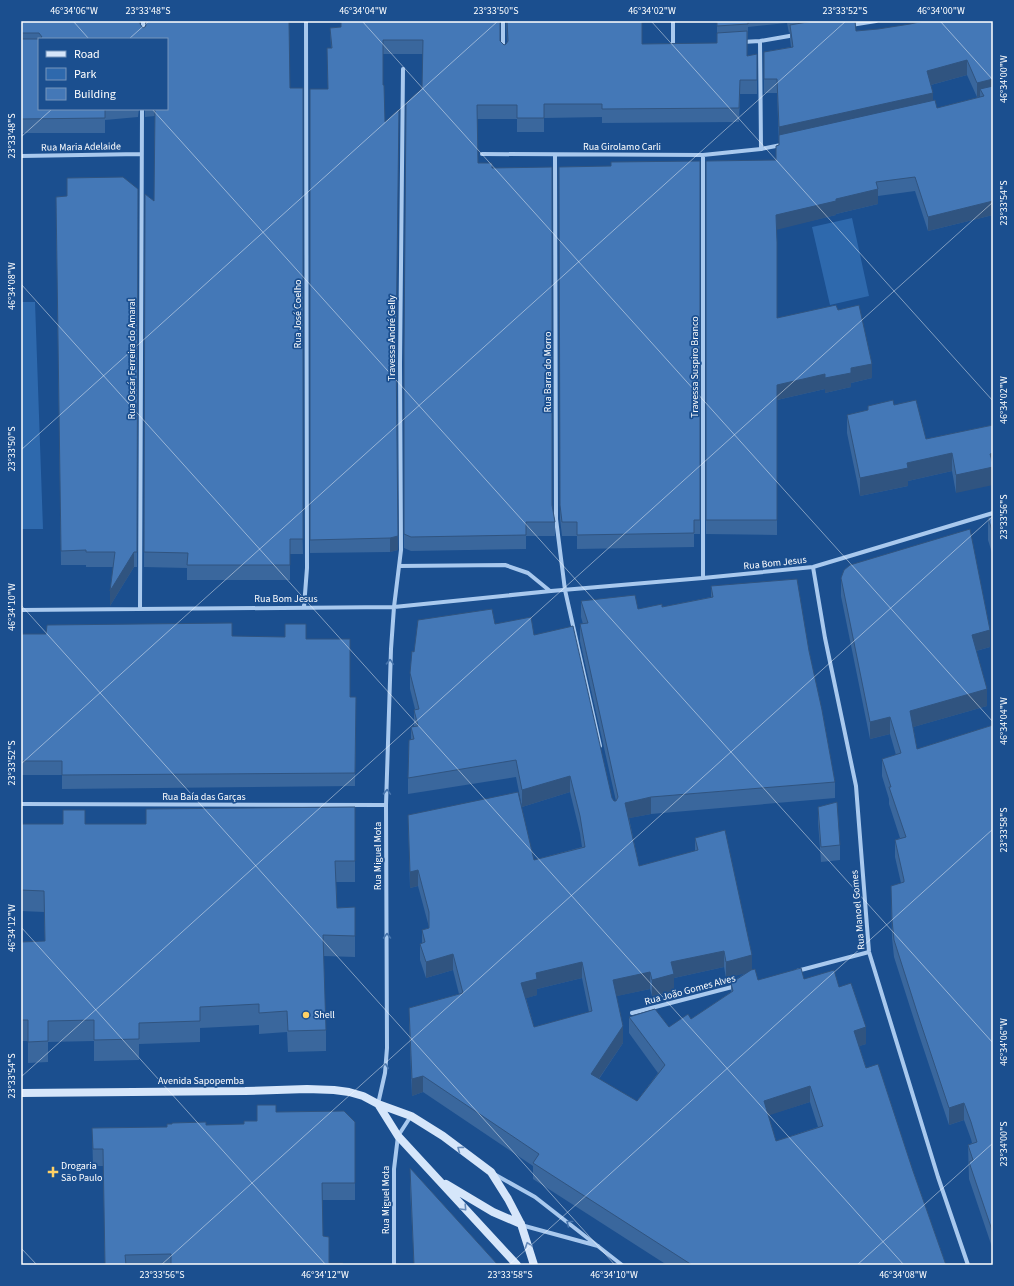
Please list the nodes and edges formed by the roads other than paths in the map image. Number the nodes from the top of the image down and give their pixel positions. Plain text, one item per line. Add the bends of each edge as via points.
1 (143, 21) edge
2 (306, 21) edge
3 (503, 21) edge
4 (673, 21) edge
5 (876, 21) edge
6 (845, 26) edge
7 (799, 34) edge
8 (143, 38) edge
9 (760, 41) junction
10 (737, 43) edge
11 (681, 46) edge
12 (504, 55) edge
13 (403, 69) dead end
14 (142, 110) edge
15 (783, 145) edge
16 (761, 149) junction
17 (141, 154) junction
18 (482, 154) dead end
19 (555, 155) junction
20 (703, 155) junction
21 (21, 156) edge
22 (993, 513) edge
23 (399, 566) junction
24 (813, 567) junction
25 (703, 578) junction
26 (565, 590) junction
27 (551, 591) junction
28 (304, 607) junction
29 (394, 607) junction
30 (140, 608) junction
31 (21, 610) edge
32 (601, 753) edge
33 (21, 804) edge
34 (386, 805) junction
35 (869, 952) junction
36 (792, 972) edge
37 (739, 986) edge
38 (632, 1013) dead end
39 (21, 1093) edge
40 (378, 1104) junction
41 (411, 1116) junction
42 (398, 1136) junction
43 (491, 1172) junction
44 (438, 1179) junction
45 (521, 1224) junction
46 (600, 1247) junction
47 (394, 1265) edge
48 (517, 1265) edge
49 (534, 1265) edge
50 (622, 1265) edge
51 (968, 1265) edge

1 - 8 street
2 - 28 street, Rua José Coelho via 307,568
3 - 12 street
4 - 11 street via 673,46
5 - 6 street
7 - 9 street
9 - 10 street
9 - 16 street
13 - 23 street, Travessa André Gelly
14 - 17 street, Rua Oscár Ferreira do Amaral
15 - 16 street, Rua Girolamo Carli
16 - 20 street, Rua Girolamo Carli
17 - 21 street, Rua Maria Adelaide
17 - 30 street, Rua Oscár Ferreira do Amaral
18 - 19 street, Rua Girolamo Carli
19 - 20 street, Rua Girolamo Carli
19 - 26 street, Rua Barra do Morro via 556,519
20 - 25 street, Travessa Suspiro Branco
22 - 24 street, Rua Bom Jesus
23 - 27 street via 505,565 528,573
23 - 29 street, Travessa André Gelly
24 - 25 street, Rua Bom Jesus
24 - 35 street, Rua Manoel Gomes via 856,786
25 - 26 street, Rua Bom Jesus
26 - 27 street, Rua Bom Jesus
26 - 32 street, Rua Barra do Morro
27 - 29 street, Rua Bom Jesus
28 - 29 street, Rua Bom Jesus
28 - 30 street, Rua Bom Jesus
34 -> 29 street, Rua Miguel Mota via 390,649
30 - 31 street, Rua Bom Jesus
33 - 34 street, Rua Baía das Garças
40 -> 34 street, Rua Miguel Mota via 387,1048
35 - 36 street
35 - 51 street, Rua Manoel Gomes via 938,1177
37 - 38 street, Rua João Gomes Alves
39 - 40 main road, Avenida Sapopemba via 307,1089 349,1092
40 - 41 main road, Avenida Sapopemba
40 - 42 main road
41 - 42 street
43 -> 41 main road, Avenida Sapopemba
42 - 44 main road
42 - 47 street, Rua Miguel Mota via 394,1169
43 - 45 main road, Avenida Sapopemba
46 -> 43 street via 535,1197
44 - 45 main road via 493,1212
44 -> 48 main road
45 - 46 street
49 -> 45 main road, Avenida Sapopemba
46 - 50 street

